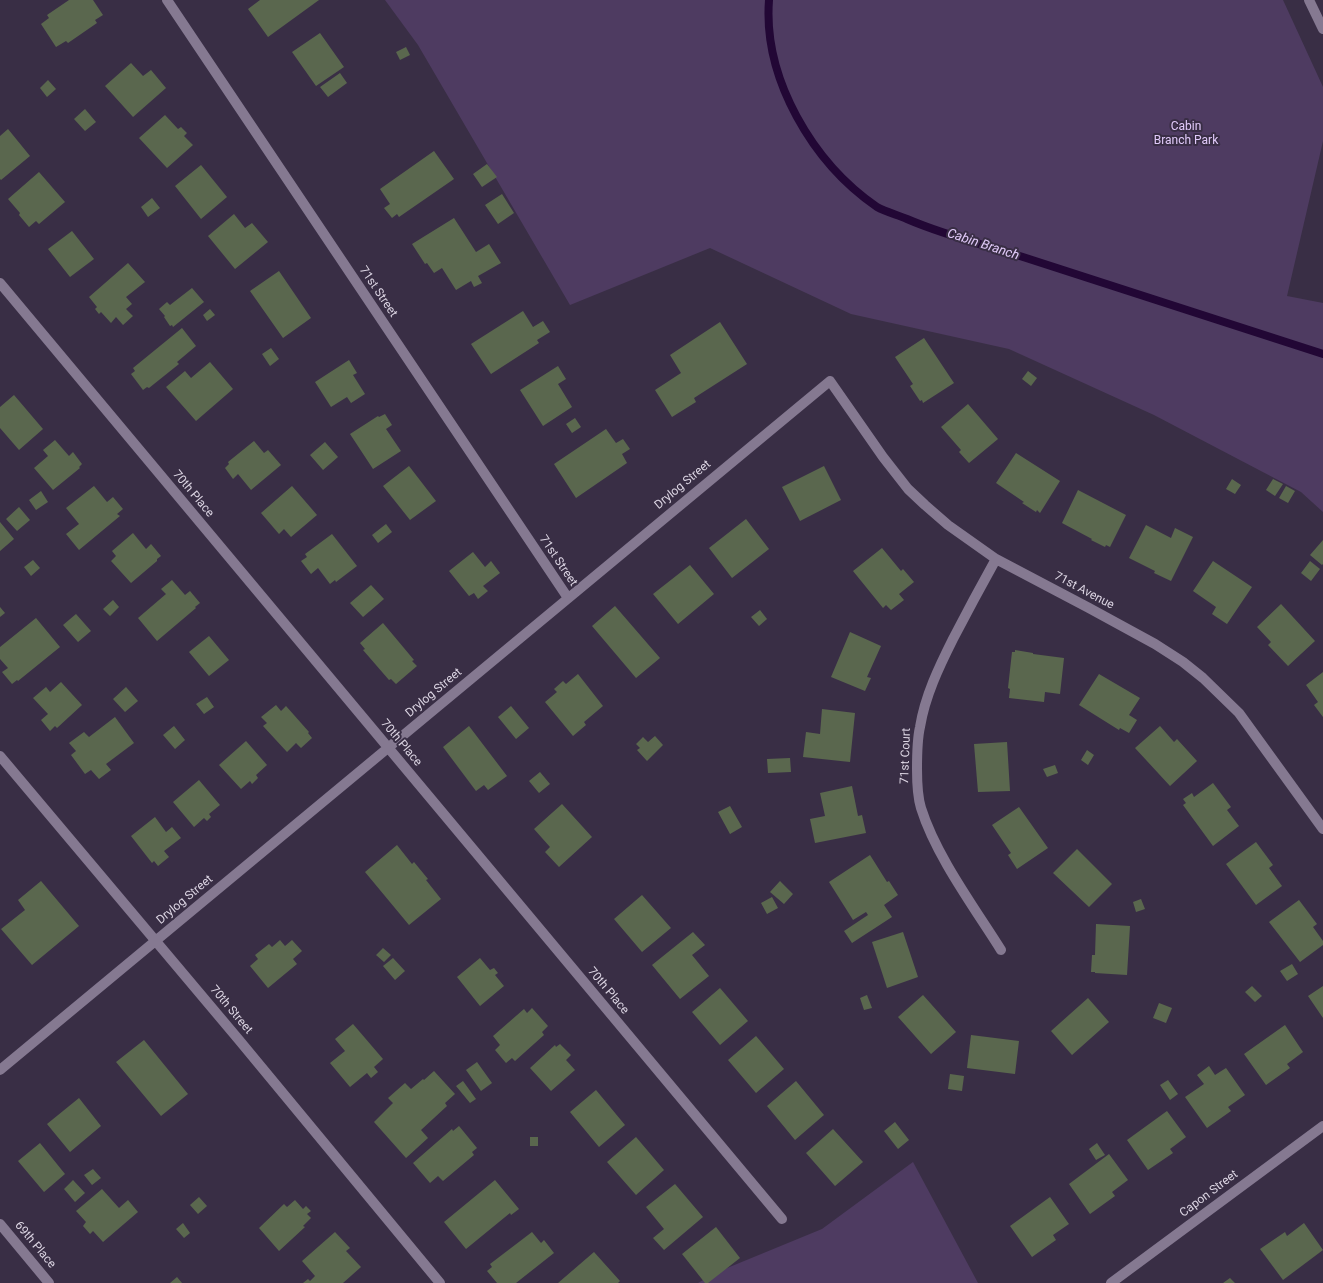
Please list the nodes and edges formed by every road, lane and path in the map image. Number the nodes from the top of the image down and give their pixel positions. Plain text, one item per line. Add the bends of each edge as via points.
1 (167, 0) edge
2 (1309, 0) edge
3 (1323, 29) edge
4 (0, 283) edge
5 (830, 381) joint
6 (996, 559) junction
7 (568, 598) junction
8 (388, 748) junction
9 (0, 756) edge
10 (1323, 830) edge
11 (155, 941) junction
12 (1001, 950) dead end
13 (0, 1070) edge
14 (1323, 1126) edge
15 (782, 1219) dead end
16 (0, 1224) edge
17 (49, 1283) edge
18 (440, 1283) edge
19 (1111, 1283) edge

1 - 7 street, 71st Street
2 - 3 street
4 - 8 street, 70th Place
5 - 6 street, 71st Avenue via 883,458 908,489 948,525
5 - 7 street, Drylog Street
6 - 10 street, 71st Avenue via 1155,644 1203,678 1239,714
6 - 12 street, 71st Court via 973,599 930,691 920,728 917,776 920,806 939,850
7 - 8 street, Drylog Street
8 - 11 street, Drylog Street
8 - 15 street, 70th Place
9 - 11 street, 70th Street
11 - 13 street, Drylog Street
11 - 18 street, 70th Street
14 - 19 street, Capon Street
16 - 17 street, 69th Place

